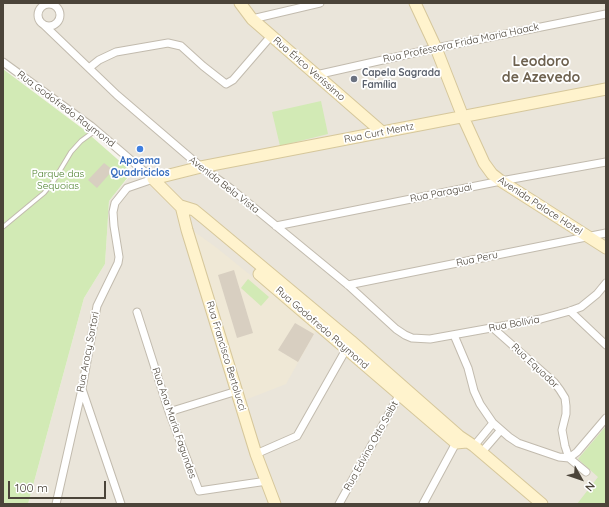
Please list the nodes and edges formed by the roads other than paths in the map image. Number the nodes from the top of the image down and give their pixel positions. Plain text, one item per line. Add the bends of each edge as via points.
1 (240, 3) edge
2 (320, 3) edge
3 (415, 3) edge
4 (606, 14) edge
5 (60, 18) junction
6 (252, 19) junction
7 (43, 24) junction
8 (271, 36) junction
9 (59, 39) junction
10 (436, 48) junction
11 (3, 62) edge
12 (90, 68) junction
13 (316, 75) junction
14 (606, 89) edge
15 (463, 117) junction
16 (96, 130) junction
17 (382, 132) junction
18 (606, 162) edge
19 (200, 167) junction
20 (153, 179) junction
21 (501, 181) junction
22 (181, 206) junction
23 (276, 226) junction
24 (3, 227) edge
25 (606, 233) edge
26 (588, 236) junction
27 (606, 248) edge
28 (606, 283) edge
29 (348, 286) junction
30 (570, 311) junction
31 (137, 312) dead end
32 (493, 328) junction
33 (454, 335) junction
34 (412, 338) joint
35 (349, 345) junction
36 (606, 345) edge
37 (82, 389) junction
38 (237, 391) junction
39 (401, 391) junction
40 (169, 412) junction
41 (606, 418) edge
42 (493, 423) junction
43 (500, 431) junction
44 (468, 444) junction
45 (256, 454) junction
46 (569, 458) junction
47 (586, 472) dead end
48 (267, 481) junction
49 (538, 503) edge
50 (56, 504) edge
51 (120, 504) edge
52 (275, 504) edge
53 (339, 504) edge
54 (423, 504) edge

1 - 6 main road, Rua Érico Veríssimo
2 - 6 street
3 - 10 main road, Avenida Palace Hotel
4 - 10 street, Rua Professora Frida Maria Haack
5 - 7 street via 56,24
5 - 7 street via 55,6 45,5 39,14
5 - 9 street via 56,30
6 - 8 main road, Rua Érico Veríssimo
7 - 9 street, Avenida Bela Vista
8 - 12 street via 233,80 226,84 181,46 168,43 116,52
8 - 13 main road, Rua Érico Veríssimo
9 - 12 street, Avenida Bela Vista
10 - 13 street, Rua Professora Frida Maria Haack
10 - 15 main road, Avenida Palace Hotel
11 - 16 street, Rua Godofredo Raymond
12 - 19 street, Avenida Bela Vista via 117,95
13 - 17 main road, Rua Érico Veríssimo
14 - 15 main road, Rua Curt Mentz
15 - 17 main road, Rua Curt Mentz
15 - 21 main road, Avenida Palace Hotel via 484,163
16 - 20 street, Rua Godofredo Raymond
16 - 24 lane via 71,152 44,193
17 - 19 main road, Rua Curt Mentz
18 - 21 street, Rua Paraguai
19 - 20 main road, Rua Curt Mentz
19 - 23 street, Avenida Bela Vista
20 - 22 main road, Rua Godofredo Raymond
20 - 37 street, Rua Aracy Sartori via 127,188 115,203 113,219 118,263 97,306
21 - 23 street, Rua Paraguai
21 - 26 main road, Avenida Palace Hotel
22 - 35 main road, Rua Godofredo Raymond via 194,210
22 - 38 main road, Rua Francisco Bertolucci
23 - 29 street, Avenida Bela Vista
25 - 26 street, Rua Peru
26 - 27 main road, Avenida Palace Hotel
26 - 29 street, Rua Peru
28 - 30 street, Rua Bolívia via 588,302
29 - 34 street, Avenida Bela Vista via 396,329
30 - 32 street, Rua Bolívia via 541,320
30 - 36 street
31 - 40 street, Rua Ana Maria Fagundes
32 - 33 street, Rua Bolívia
32 - 46 street, Rua Equador via 554,382 565,398 563,437
33 - 34 street, Rua Bolívia via 430,339
33 - 42 street via 468,368 474,391
35 - 39 main road, Rua Godofredo Raymond
35 - 45 street via 298,436
37 - 50 street, Rua Aracy Sartori
37 - 51 street
38 - 40 street
38 - 45 main road, Rua Francisco Bertolucci
39 - 44 main road, Rua Godofredo Raymond
39 - 53 street, Rua Edvino Otto Seibt
40 - 48 street, Rua Ana Maria Fagundes via 200,492
41 - 46 street
42 - 43 street
42 - 44 street
43 - 44 street
43 - 46 street via 529,448
44 - 49 main road, Rua Godofredo Raymond
44 - 54 street
45 - 48 main road, Rua Francisco Bertolucci
46 - 47 street
48 - 52 main road, Rua Francisco Bertolucci

